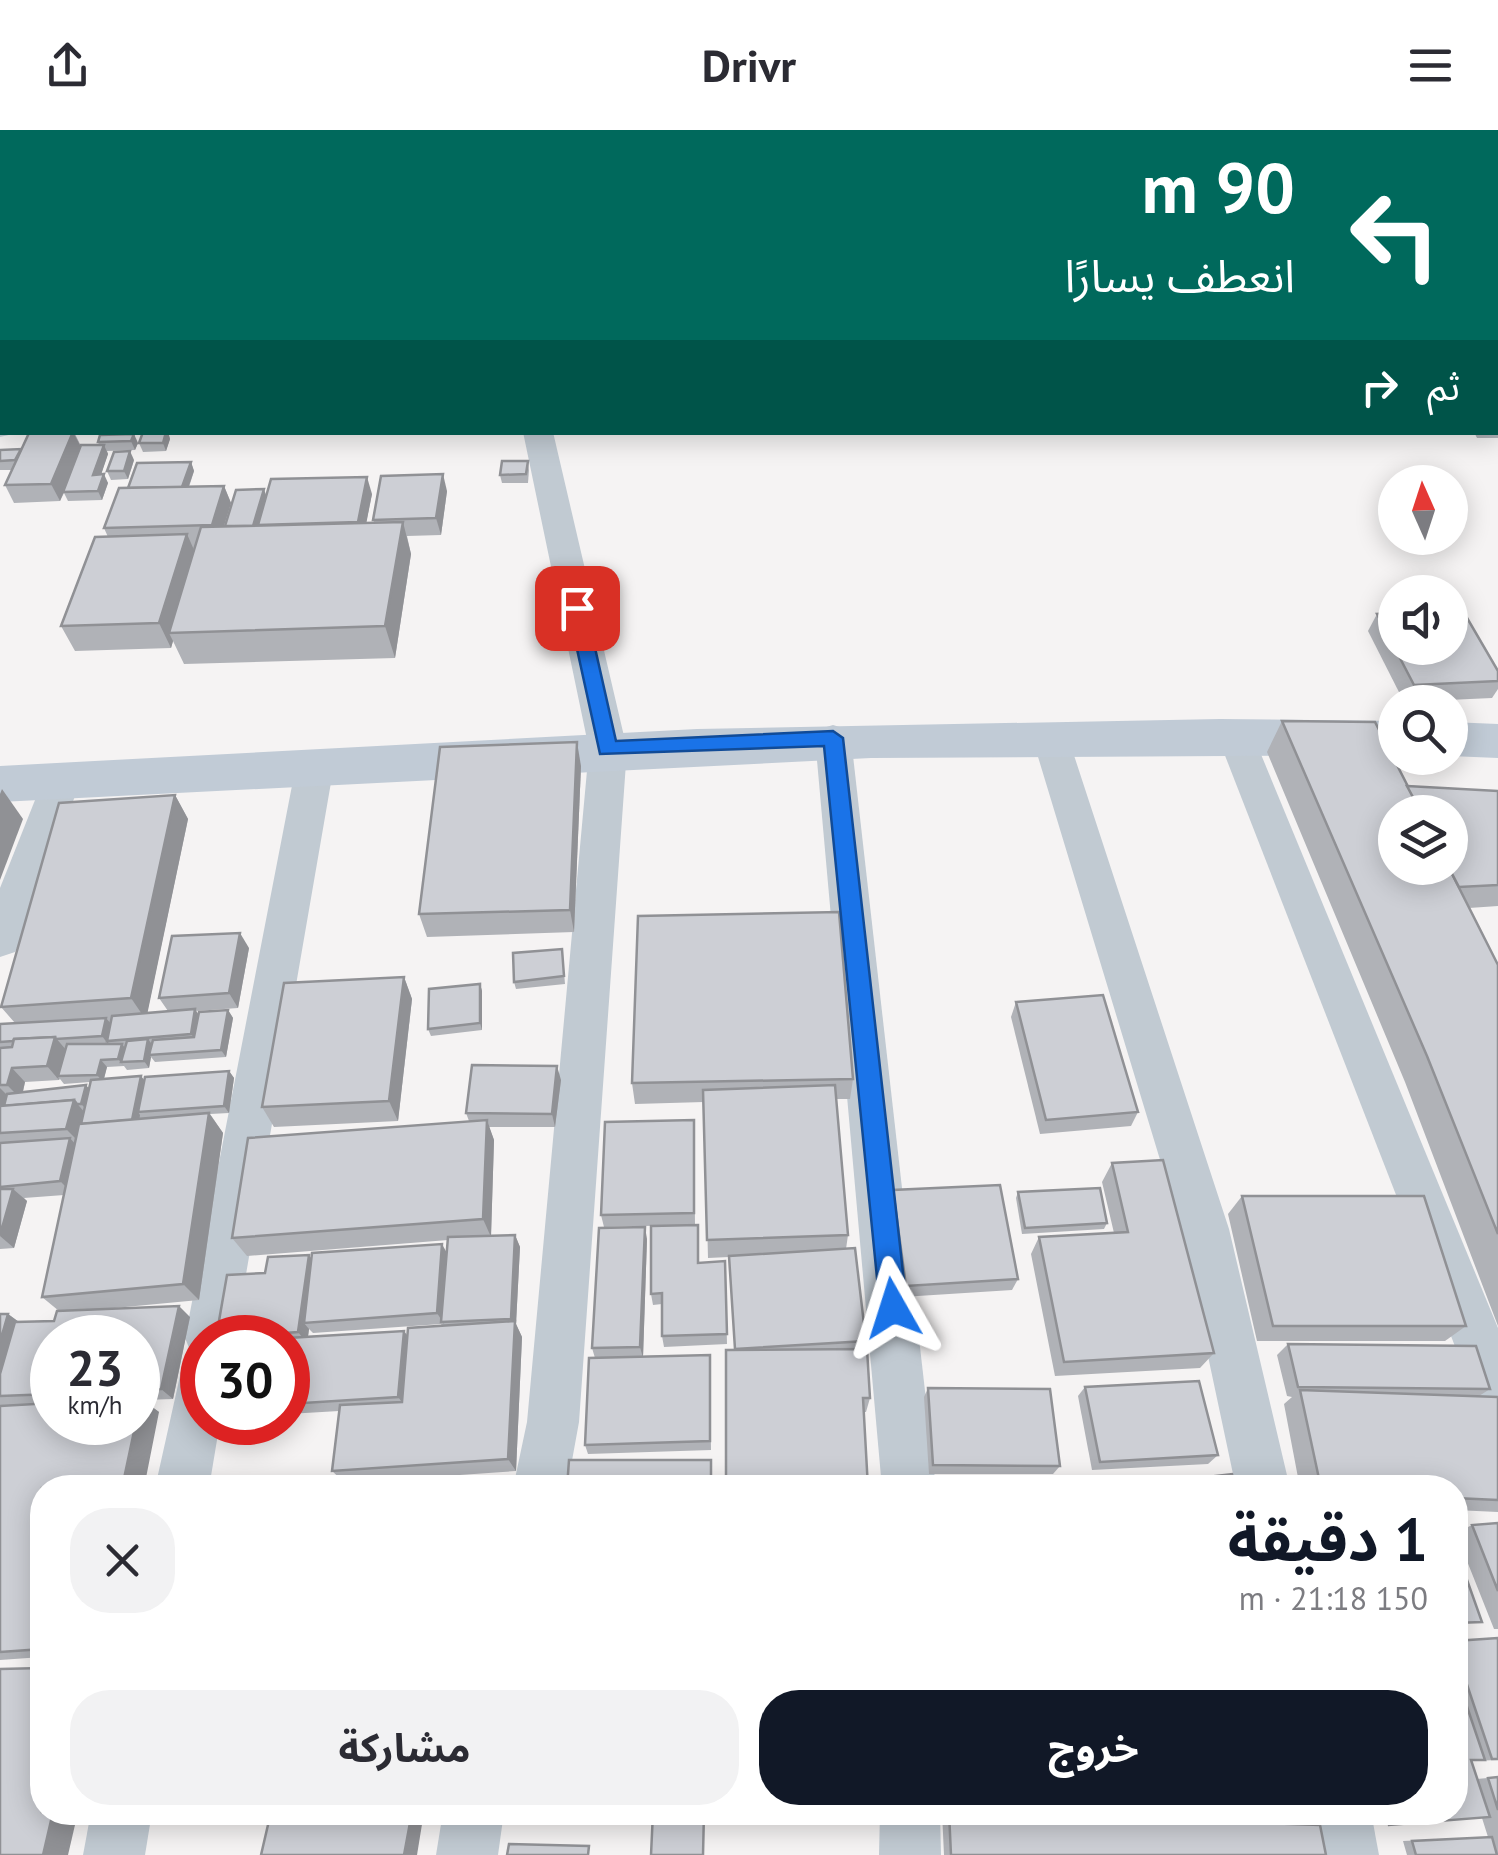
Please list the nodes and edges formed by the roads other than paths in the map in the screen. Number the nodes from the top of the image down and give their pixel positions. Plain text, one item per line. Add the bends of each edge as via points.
1 (539, 435) edge
2 (1235, 734) junction
3 (1050, 737) junction
4 (833, 738) junction
5 (1378, 738) edge
6 (1468, 740) edge
7 (1498, 740) edge
8 (608, 749) junction
9 (315, 765) junction
10 (62, 780) junction
11 (0, 784) edge
12 (0, 940) edge
13 (214, 1315) edge
14 (1498, 1390) edge
15 (190, 1445) edge
16 (184, 1475) edge
17 (543, 1475) edge
18 (908, 1475) edge
19 (1260, 1475) edge
20 (120, 1825) edge
21 (472, 1825) edge
22 (910, 1825) edge
23 (1342, 1825) edge
24 (114, 1855) edge
25 (467, 1855) edge
26 (910, 1855) edge
27 (1348, 1855) edge

1 - 8 street
2 - 3 street
2 - 5 street
2 - 14 street
3 - 4 street
3 - 19 street via 1205,1229
4 - 8 street
4 - 18 street
6 - 7 street
8 - 9 street
8 - 17 street via 553,1422
9 - 10 street
9 - 13 street
10 - 11 street
10 - 12 street
15 - 16 street
20 - 24 street
21 - 25 street
22 - 26 street
23 - 27 street

